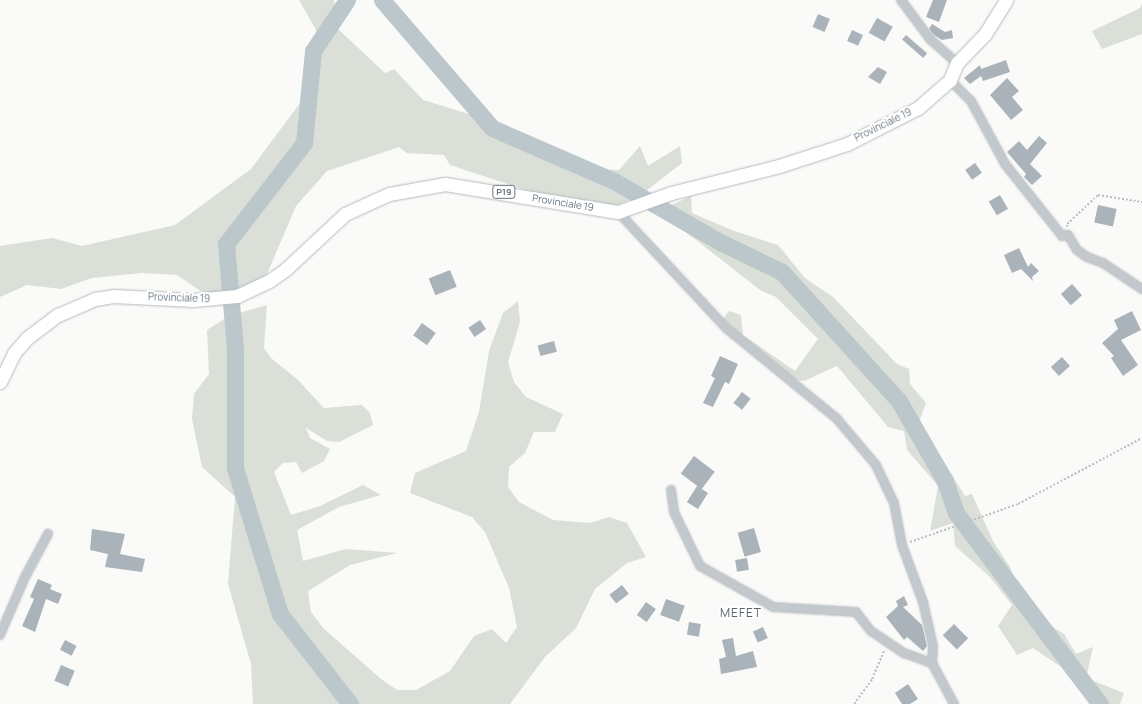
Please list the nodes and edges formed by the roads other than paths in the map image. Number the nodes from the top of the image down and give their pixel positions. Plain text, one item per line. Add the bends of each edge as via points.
1 (901, 0) edge
2 (1006, 0) edge
3 (957, 63) junction
4 (950, 80) junction
5 (618, 212) junction
6 (1142, 289) edge
7 (0, 382) edge
8 (670, 490) dead end
9 (48, 534) dead end
10 (0, 635) edge
11 (932, 663) junction
12 (954, 704) edge

1 - 3 street via 930,39
2 - 3 main road, Provinciale 19 / P19 via 985,34
3 - 4 main road, Provinciale 19 / P19
4 - 5 main road, Provinciale 19 / P19 via 918,108 847,144 779,166 671,193
4 - 6 street via 971,101 1005,164 1062,236 1068,235 1077,250
5 - 7 main road, Provinciale 19 / P19 via 445,184 427,185 389,194 345,214 286,269 264,284 237,296 193,300 113,296 95,299 58,315 18,348
5 - 11 street via 726,328 818,402 854,438 876,465 894,503 902,545 923,602 933,646
8 - 11 street via 674,512 700,566 773,607 856,612 871,632 904,653
9 - 10 street via 25,577
11 - 12 street

